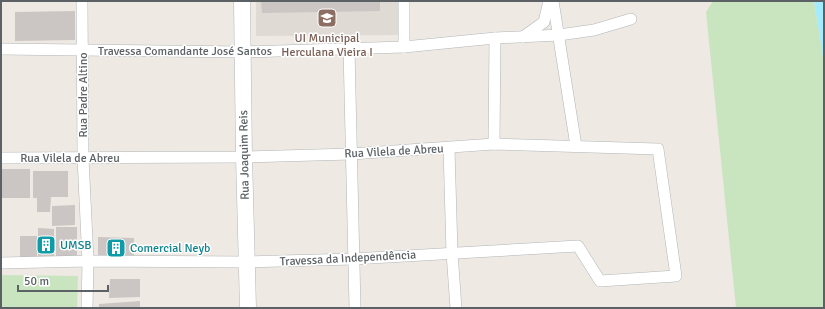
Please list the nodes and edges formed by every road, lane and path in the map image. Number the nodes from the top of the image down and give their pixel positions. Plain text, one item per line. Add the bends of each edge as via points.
1 (82, 1) edge
2 (242, 1) edge
3 (404, 1) edge
4 (549, 1) edge
5 (552, 1) edge
6 (631, 19) dead end
7 (559, 35) junction
8 (523, 37) junction
9 (495, 38) junction
10 (404, 47) junction
11 (1, 49) edge
12 (349, 49) junction
13 (82, 51) junction
14 (242, 52) junction
15 (494, 144) junction
16 (576, 146) junction
17 (449, 148) junction
18 (351, 154) junction
19 (244, 157) junction
20 (1, 158) edge
21 (83, 158) junction
22 (452, 253) junction
23 (353, 259) junction
24 (88, 260) junction
25 (246, 262) junction
26 (1, 263) edge
27 (676, 276) joint
28 (87, 308) edge
29 (248, 308) edge
30 (355, 308) edge
31 (456, 308) edge

1 - 13 street, Rua Padre Altino
2 - 14 street, Rua Joaquim Reis
3 - 10 street
4 - 8 street via 544,22
5 - 7 street
6 - 7 street, Travessa Comandante José Santos via 594,30
7 - 8 street, Travessa Comandante José Santos
7 - 16 street
8 - 9 street, Travessa Comandante José Santos
9 - 10 street, Travessa Comandante José Santos
9 - 15 street
10 - 12 street, Travessa Comandante José Santos
11 - 13 street, Travessa Comandante José Santos
12 - 14 street, Travessa Comandante José Santos
12 - 18 street
13 - 14 street, Travessa Comandante José Santos
13 - 21 street, Rua Padre Altino
14 - 19 street, Rua Joaquim Reis
15 - 16 street, Rua Vilela de Abreu
15 - 17 street, Rua Vilela de Abreu
16 - 27 street, Rua Vilela de Abreu via 658,149
17 - 18 street, Rua Vilela de Abreu
17 - 22 street
18 - 19 street, Rua Vilela de Abreu
18 - 23 street
19 - 21 street, Rua Vilela de Abreu
19 - 25 street, Rua Joaquim Reis
20 - 21 street, Rua Vilela de Abreu
21 - 24 street, Rua Padre Altino
22 - 23 street, Travessa da Independência
22 - 27 street, Travessa da Independência via 578,246 600,282
22 - 31 street
23 - 25 street, Travessa da Independência
23 - 30 street
24 - 25 street, Travessa da Independência
24 - 26 street, Travessa da Independência
24 - 28 street, Rua Padre Altino
25 - 29 street, Rua Joaquim Reis

